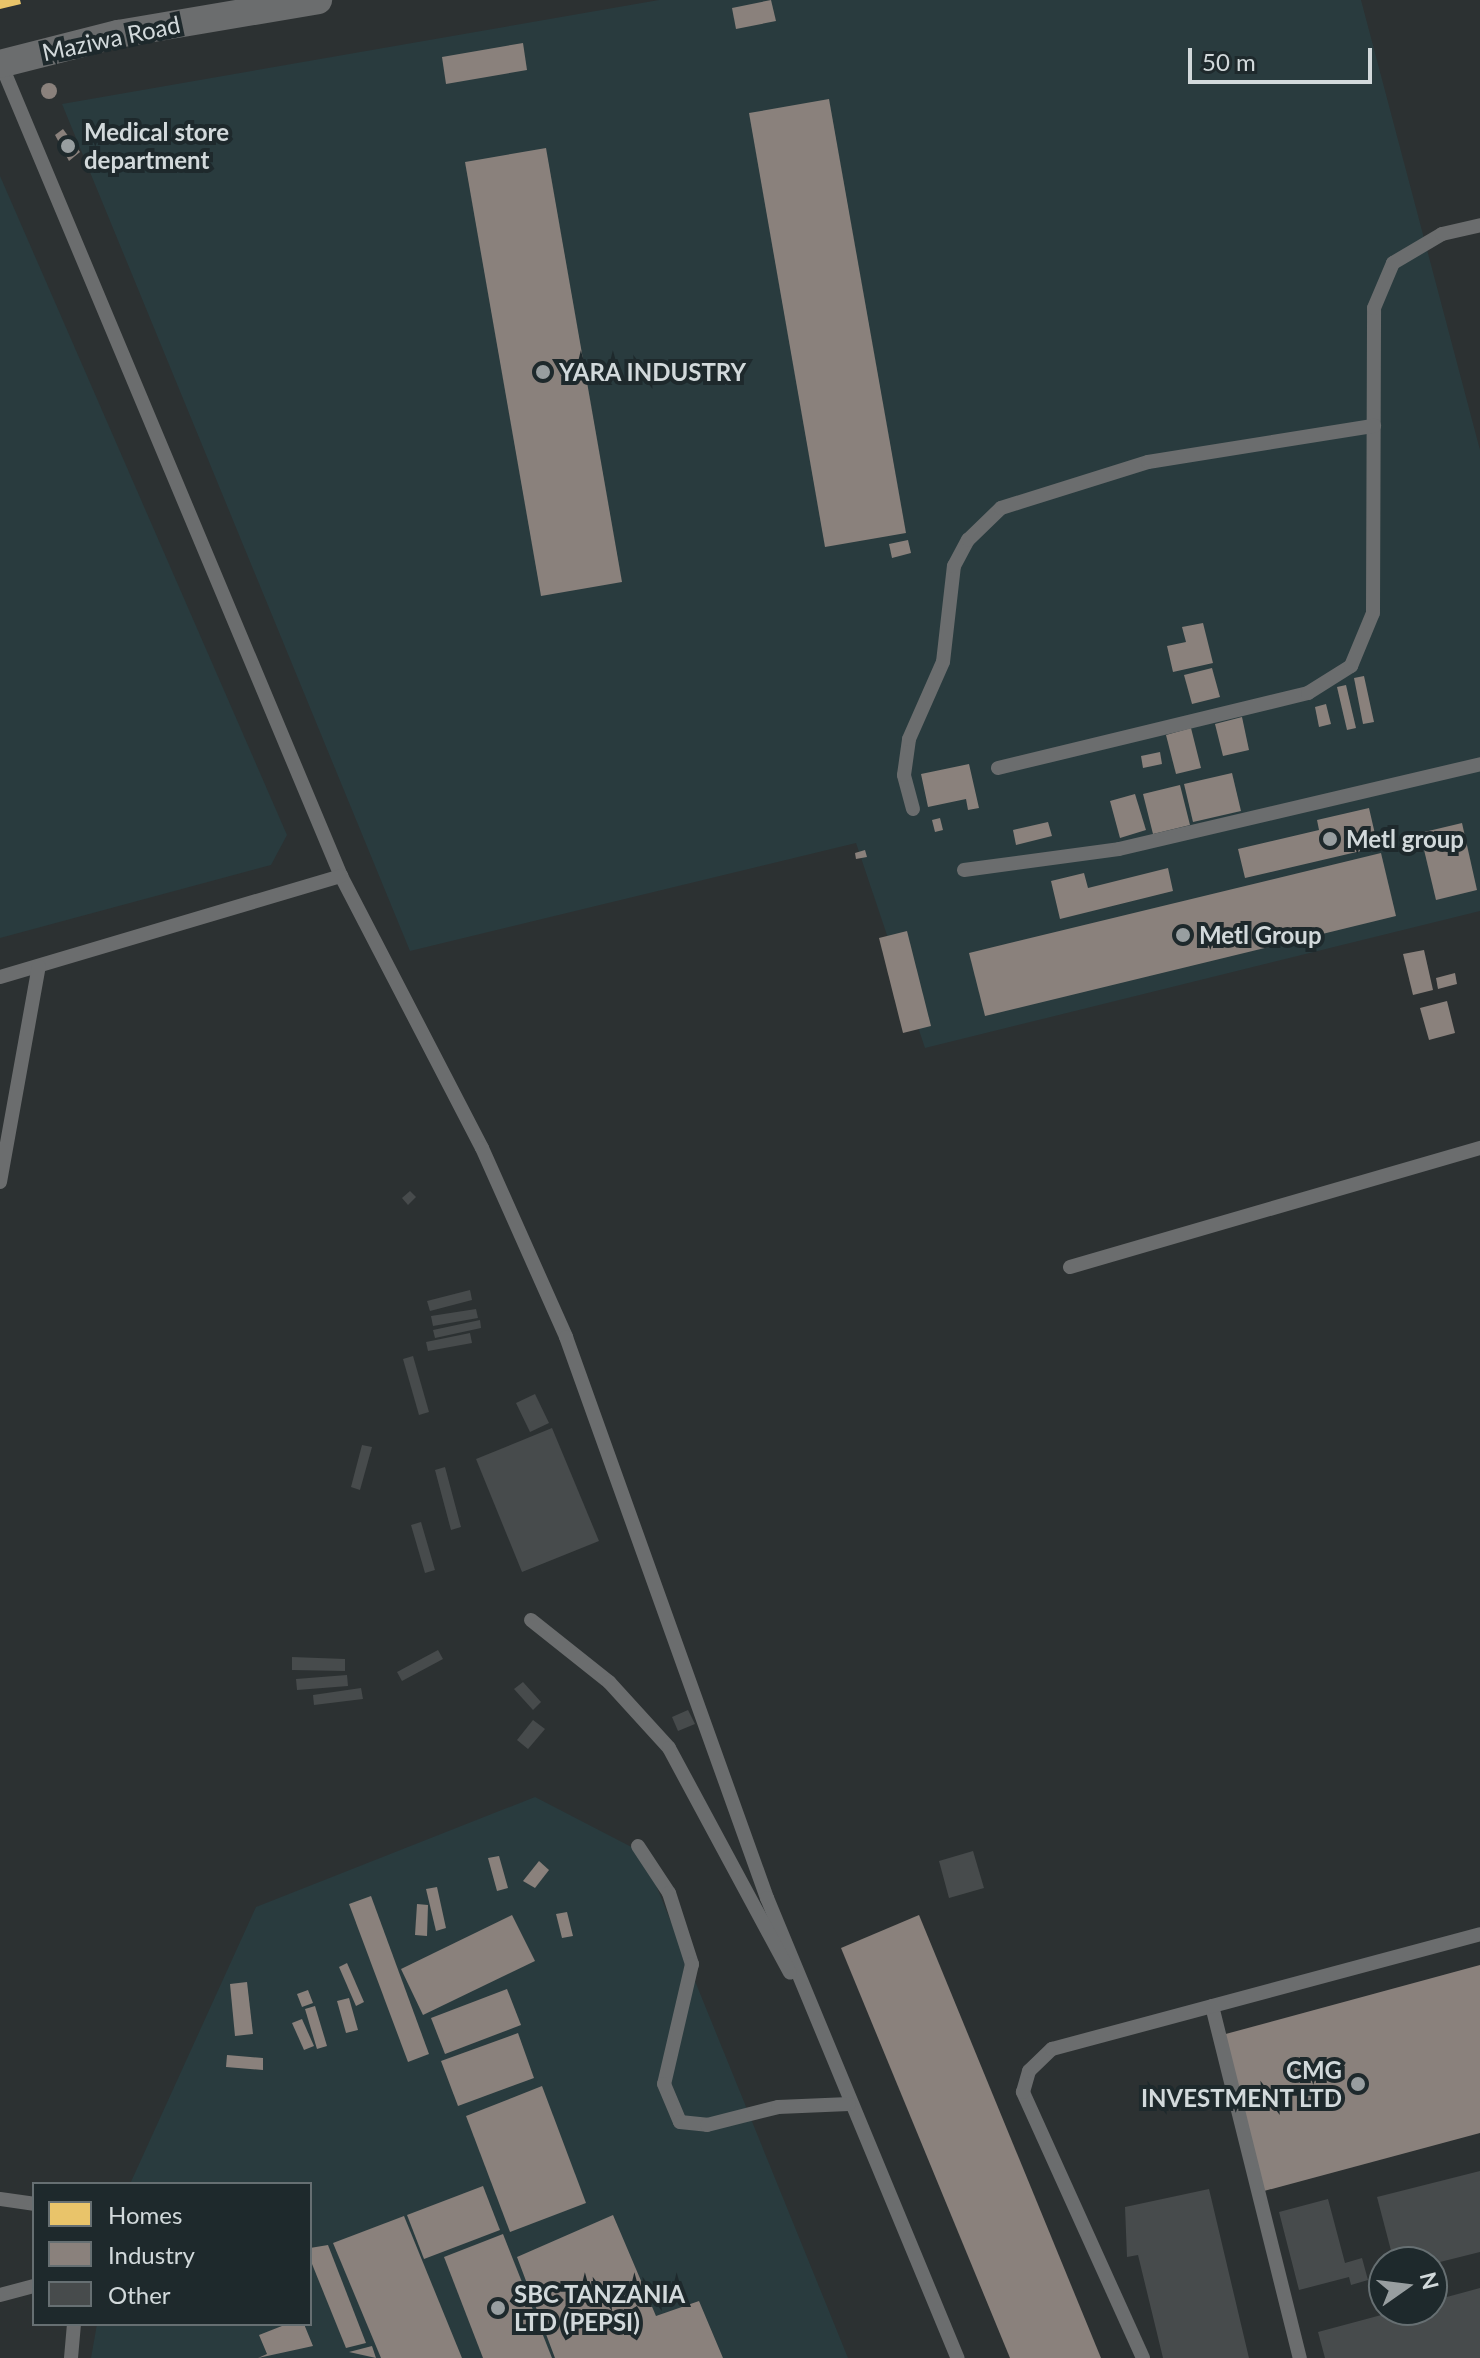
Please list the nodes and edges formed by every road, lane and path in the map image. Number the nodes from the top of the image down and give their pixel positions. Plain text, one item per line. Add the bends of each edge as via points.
1 (316, 0) edge
2 (0, 64) edge
3 (1480, 225) edge
4 (1374, 426) junction
5 (1480, 764) edge
6 (998, 768) dead end
7 (913, 809) dead end
8 (964, 870) dead end
9 (341, 876) junction
10 (39, 966) junction
11 (0, 977) edge
12 (1480, 1148) edge
13 (0, 1182) edge
14 (1070, 1267) dead end
15 (531, 1620) dead end
16 (638, 1846) dead end
17 (1480, 1934) edge
18 (804, 1993) junction
19 (1212, 2006) junction
20 (849, 2104) junction
21 (0, 2199) edge
22 (32, 2204) edge
23 (32, 2287) edge
24 (0, 2295) edge
25 (74, 2326) edge
26 (71, 2358) edge
27 (958, 2358) edge
28 (1143, 2358) edge
29 (1300, 2358) edge

1 - 2 street, Maziwa Road via 118,34
2 - 9 lane
3 - 4 lane via 1442,234 1393,263 1374,308
4 - 6 lane via 1373,613 1360,653 1338,680
4 - 7 lane via 1148,462 1001,508 968,540 954,566 943,662 909,739 904,775
5 - 8 lane via 1119,849
9 - 10 lane
9 - 18 lane via 482,1148 566,1337
10 - 11 lane
10 - 13 lane
12 - 14 lane
15 - 18 lane via 609,1682 669,1748 760,1926
16 - 20 lane via 669,1893 692,1964 664,2084 680,2122 707,2125 778,2107
17 - 19 lane
18 - 20 lane
19 - 28 lane via 1052,2049 1029,2071 1023,2092
19 - 29 lane
20 - 27 lane
21 - 22 lane
23 - 24 lane
25 - 26 lane

